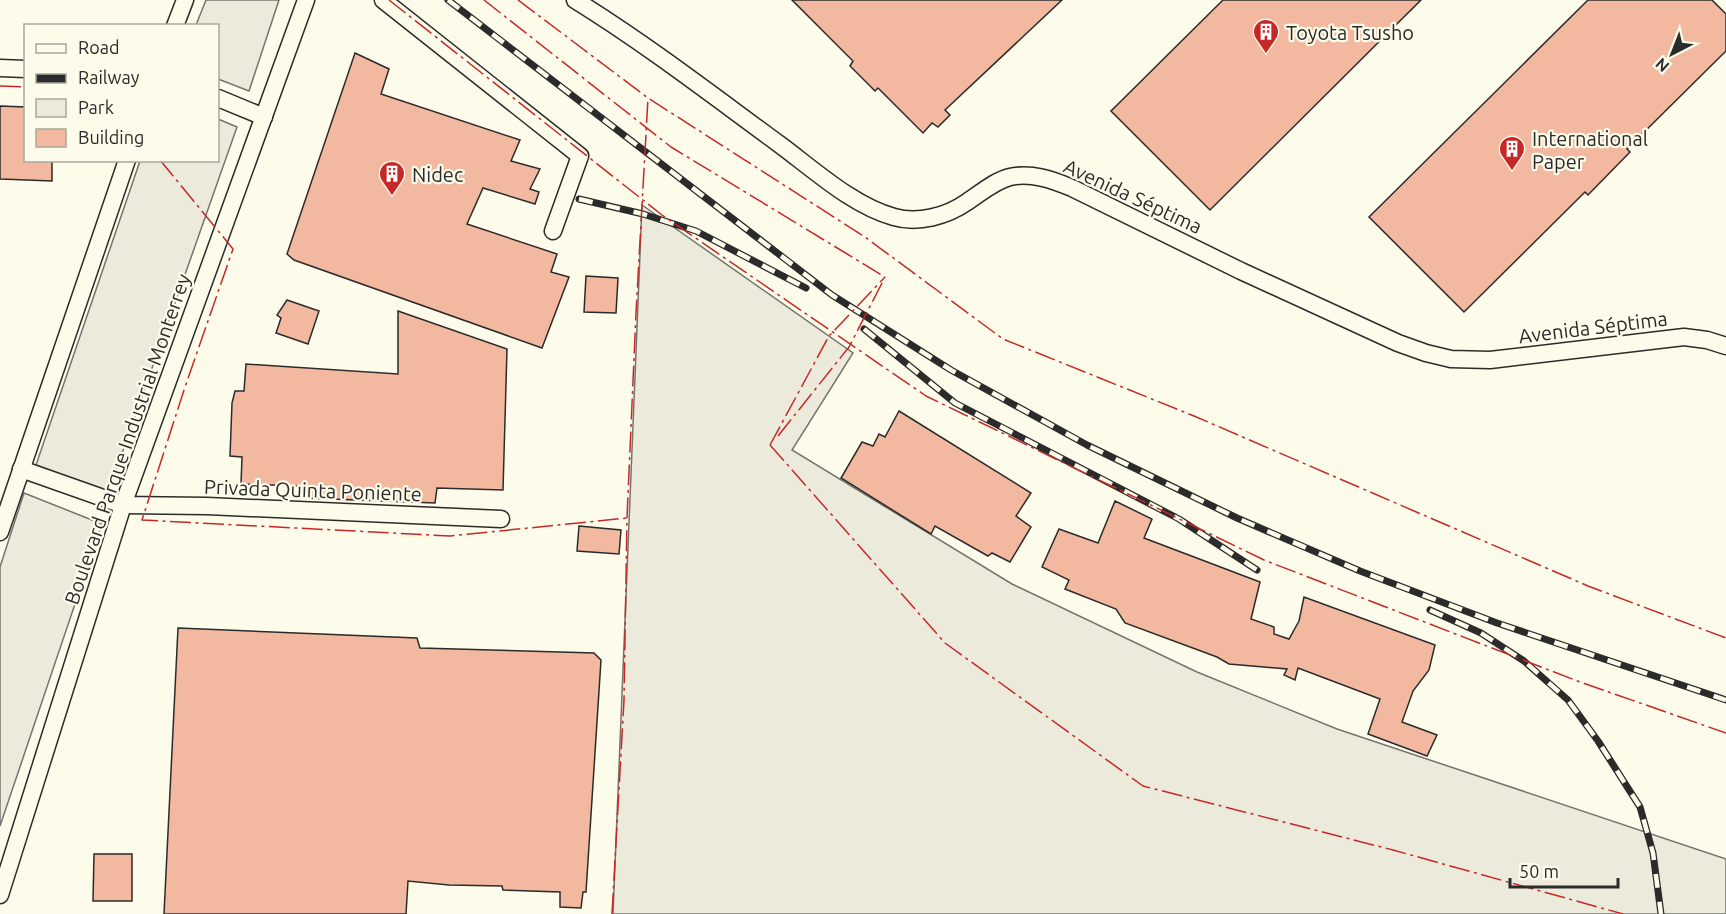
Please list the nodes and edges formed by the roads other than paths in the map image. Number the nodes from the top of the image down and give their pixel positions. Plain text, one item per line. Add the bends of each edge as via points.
1 (185, 0) edge
2 (306, 0) edge
3 (383, 0) edge
4 (575, 0) edge
5 (176, 24) edge
6 (0, 68) edge
7 (24, 69) edge
8 (219, 98) edge
9 (264, 117) junction
10 (126, 162) edge
11 (554, 231) dead end
12 (1726, 346) edge
13 (21, 469) junction
14 (123, 505) junction
15 (501, 519) dead end
16 (0, 532) edge
17 (0, 895) edge

1 - 5 street
2 - 9 street, Boulevard Parque Industrial Monterrey
3 - 11 street via 580,156
4 - 12 street, Avenida Séptima via 671,64 856,201 894,217 921,220 945,214 1011,177 1043,178 1072,188 1387,338 1434,355 1490,360 1684,337
6 - 7 street
8 - 9 street
9 - 14 street, Boulevard Parque Industrial Monterrey
10 - 13 street
13 - 14 street, Privada Quinta Poniente
13 - 16 street
14 - 15 street, Privada Quinta Poniente
14 - 17 street, Boulevard Parque Industrial Monterrey

